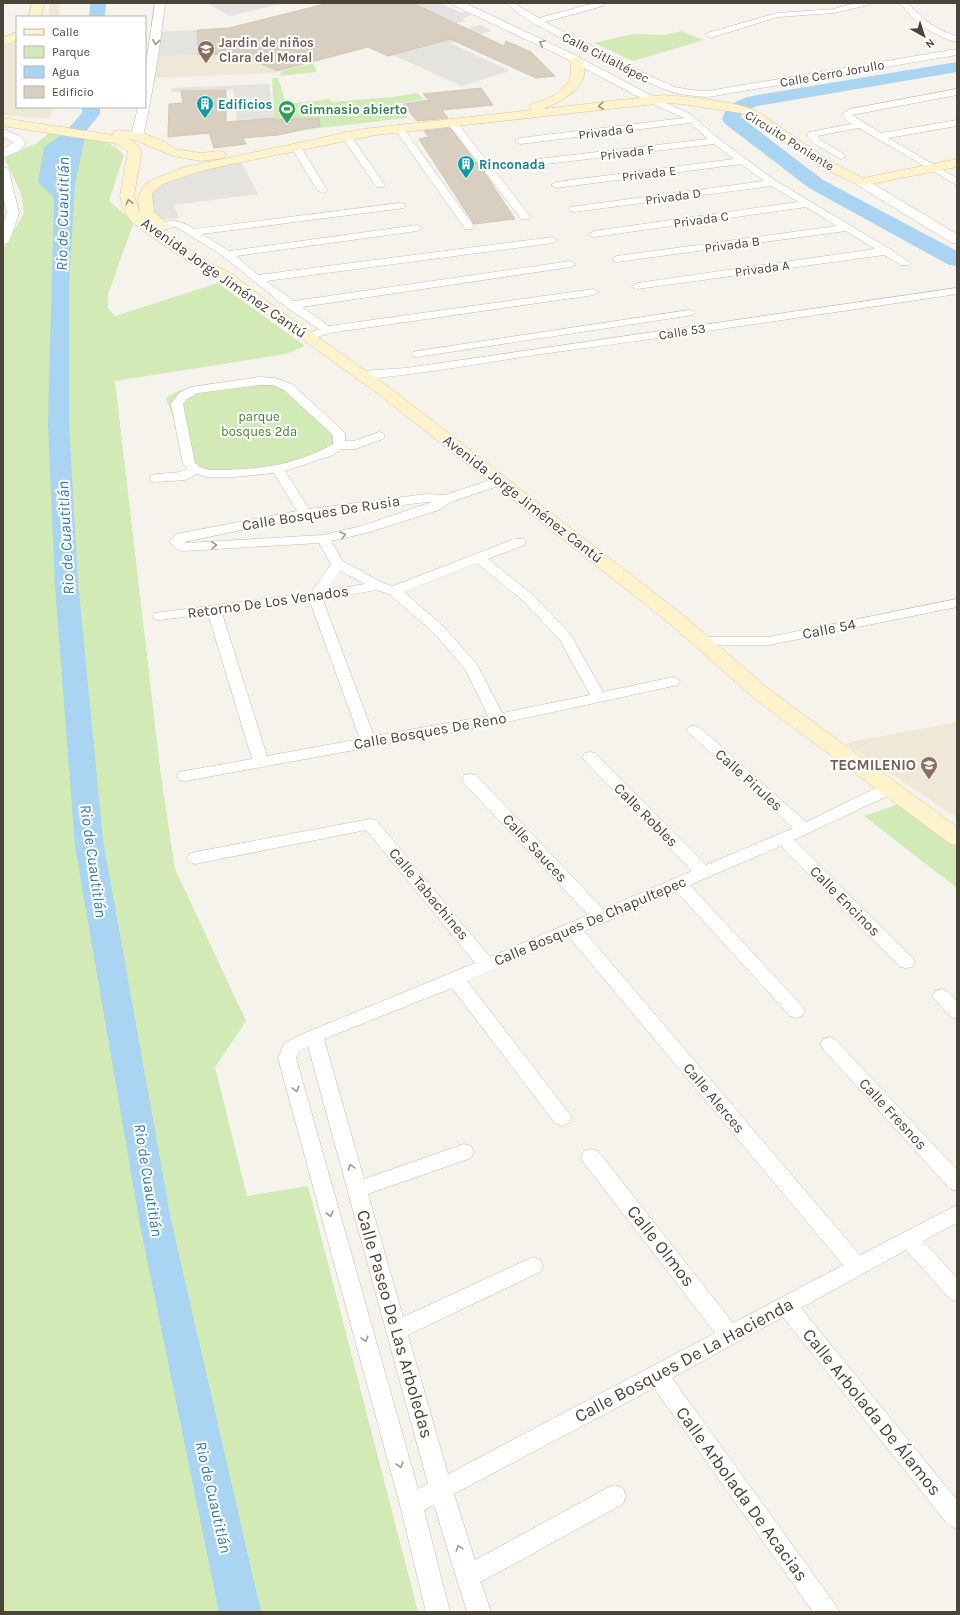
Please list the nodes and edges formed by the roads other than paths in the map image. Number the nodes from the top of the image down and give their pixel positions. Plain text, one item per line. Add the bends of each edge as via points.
1 (38, 3) edge
2 (160, 3) edge
3 (457, 3) edge
4 (512, 3) edge
5 (572, 3) edge
6 (865, 3) edge
7 (904, 3) edge
8 (600, 4) dead end
9 (563, 14) junction
10 (35, 16) edge
11 (538, 21) junction
12 (710, 35) dead end
13 (16, 36) edge
14 (943, 36) junction
15 (957, 39) edge
16 (3, 44) edge
17 (591, 49) junction
18 (957, 51) edge
19 (572, 58) junction
20 (636, 91) junction
21 (957, 92) edge
22 (708, 94) joint
23 (146, 100) edge
24 (654, 100) junction
25 (621, 104) junction
26 (145, 108) edge
27 (3, 118) edge
28 (692, 120) junction
29 (3, 122) edge
30 (452, 122) junction
31 (957, 123) edge
32 (43, 124) junction
33 (860, 125) junction
34 (399, 128) junction
35 (3, 133) edge
36 (346, 135) junction
37 (881, 136) junction
38 (520, 141) dead end
39 (716, 141) junction
40 (296, 147) junction
41 (135, 148) junction
42 (172, 152) junction
43 (3, 154) edge
44 (957, 155) edge
45 (841, 156) dead end
46 (742, 161) junction
47 (202, 162) junction
48 (538, 162) dead end
49 (957, 163) edge
50 (928, 164) junction
51 (132, 172) junction
52 (169, 176) junction
53 (855, 179) junction
54 (4, 180) edge
55 (957, 182) edge
56 (772, 183) junction
57 (380, 185) dead end
58 (556, 185) dead end
59 (322, 190) dead end
60 (808, 204) junction
61 (400, 206) dead end
62 (574, 209) dead end
63 (525, 217) dead end
64 (164, 227) junction
65 (469, 227) dead end
66 (417, 228) dead end
67 (848, 228) junction
68 (192, 232) junction
69 (594, 234) dead end
70 (3, 240) edge
71 (554, 240) dead end
72 (957, 240) edge
73 (886, 251) junction
74 (227, 254) junction
75 (617, 260) dead end
76 (905, 262) dead end
77 (572, 264) dead end
78 (224, 275) junction
79 (256, 279) junction
80 (637, 286) dead end
81 (957, 291) edge
82 (594, 292) dead end
83 (290, 305) junction
84 (689, 313) dead end
85 (327, 330) junction
86 (546, 335) junction
87 (309, 337) junction
88 (556, 349) junction
89 (417, 354) dead end
90 (406, 372) junction
91 (362, 375) junction
92 (383, 390) junction
93 (379, 436) dead end
94 (339, 445) junction
95 (278, 469) junction
96 (196, 470) junction
97 (156, 478) dead end
98 (499, 481) junction
99 (446, 499) junction
100 (350, 508) junction
101 (305, 513) junction
102 (269, 520) junction
103 (365, 530) junction
104 (323, 540) junction
105 (520, 542) dead end
106 (275, 543) junction
107 (479, 558) junction
108 (338, 564) junction
109 (378, 586) junction
110 (394, 591) junction
111 (315, 597) junction
112 (957, 603) edge
113 (214, 610) junction
114 (159, 616) dead end
115 (699, 641) junction
116 (673, 682) dead end
117 (599, 698) junction
118 (498, 720) junction
119 (694, 730) dead end
120 (369, 743) junction
121 (590, 757) dead end
122 (261, 762) junction
123 (185, 776) dead end
124 (470, 779) dead end
125 (890, 788) junction
126 (804, 829) junction
127 (957, 838) edge
128 (783, 839) junction
129 (195, 858) dead end
130 (703, 872) junction
131 (678, 883) junction
132 (600, 917) junction
133 (572, 928) junction
134 (906, 962) dead end
135 (487, 965) junction
136 (455, 978) junction
137 (941, 996) dead end
138 (796, 1011) dead end
139 (957, 1012) edge
140 (314, 1036) junction
141 (829, 1044) dead end
142 (289, 1051) joint
143 (562, 1118) dead end
144 (464, 1152) dead end
145 (591, 1157) dead end
146 (957, 1183) edge
147 (357, 1190) junction
148 (957, 1212) edge
149 (909, 1238) junction
150 (533, 1266) dead end
151 (857, 1267) junction
152 (957, 1293) edge
153 (786, 1305) junction
154 (397, 1330) junction
155 (730, 1336) junction
156 (658, 1375) junction
157 (441, 1489) junction
158 (615, 1496) dead end
159 (411, 1505) junction
160 (957, 1518) edge
161 (467, 1577) junction
162 (438, 1612) edge
163 (479, 1612) edge
164 (827, 1612) edge

1 - 10 main road
2 -> 23 street
19 -> 3 street
4 - 11 street, Calle Citlaltépec via 517,9
5 - 9 street via 561,7
6 - 12 street via 834,12 777,15
7 - 14 street via 930,28
8 - 9 street
9 - 11 street
11 - 17 street, Calle Citlaltépec
13 - 16 main road
14 - 15 street
14 - 18 street
17 - 19 street
17 - 22 street, Calle Citlaltépec via 672,89
18 - 22 street, Calle Cerro Jorullo
19 - 20 street
19 - 47 main road via 578,75 573,84 561,96 544,104 521,110 338,131 288,140
20 - 24 street
20 - 25 main road
21 - 33 street via 847,114
24 - 25 main road, Circuito Poniente
24 - 28 street
24 - 53 main road, Circuito Poniente via 681,100 744,110 825,164
25 -> 30 main road, Circuito Poniente
26 - 41 street
27 - 32 main road
28 - 38 street, Privada G
28 - 39 street
29 - 32 main road
30 - 34 main road, Circuito Poniente
30 - 63 street
31 - 37 street
32 - 41 main road via 93,132
33 - 37 street
33 - 45 street via 812,134 819,144
34 - 36 main road, Circuito Poniente
34 - 65 street
35 - 43 street via 20,142 17,147
36 - 40 main road, Circuito Poniente
36 - 57 street
37 - 50 street
39 - 46 street
39 - 48 street, Privada F
40 - 47 main road, Circuito Poniente
40 - 59 street
41 - 42 main road
41 - 42 main road via 158,144
41 - 51 main road, Avenida Jorge Jiménez Cantú
42 - 47 main road
44 - 50 main road
46 - 56 street
46 - 58 street, Privada E
47 - 52 main road
49 - 50 main road
50 - 53 main road
50 - 55 street
51 - 52 main road via 144,176
78 -> 51 main road, Avenida Jorge Jiménez Cantú via 203,266 136,217 127,196
52 - 64 main road via 148,189 144,196 147,214
53 - 72 street, Circuito Poniente
54 - 70 street via 13,213
56 - 60 street
56 - 62 street, Privada D
60 - 67 street
60 - 69 street, Privada C
61 - 68 street
64 - 68 street via 172,224 181,225
64 - 78 main road via 218,264
66 - 74 street
67 - 73 street
67 - 75 street, Privada B
68 - 74 street
71 - 79 street
73 - 76 street
73 - 80 street, Privada A
74 - 79 street
77 - 83 street
78 - 87 main road, Avenida Jorge Jiménez Cantú
79 - 83 street
81 - 88 street, Calle 53
82 - 85 street
83 - 85 street
84 - 86 street
85 - 87 street
86 - 88 street
86 - 89 street
87 - 91 main road, Avenida Jorge Jiménez Cantú
88 - 90 street, Calle 53
90 - 91 street, Calle 53
90 - 92 street, Calle 53
91 - 92 main road, Avenida Jorge Jiménez Cantú
92 - 98 main road, Avenida Jorge Jiménez Cantú
93 - 94 street via 355,445
94 - 95 street via 329,452
94 - 96 street via 339,434 288,387 275,382 260,381 195,390 183,396 177,404 189,464
95 - 96 street via 234,473 206,473
95 - 101 street
96 - 97 street via 185,476
98 - 99 street
98 - 115 main road, Avenida Jorge Jiménez Cantú via 676,619
99 - 100 street, Calle Bosques De Rusia via 427,498
99 - 103 street via 434,507
100 - 101 street, Calle Bosques De Rusia
100 - 103 street via 364,521
101 - 102 street, Calle Bosques De Rusia
102 - 106 street via 269,536
102 -> 106 street, Calle Bosques De Rusia via 181,537 176,542 183,547
104 -> 103 street
104 - 106 street
104 - 108 street
105 - 107 street
107 - 110 street
107 - 117 street via 529,599 566,638
108 - 109 street
108 - 111 street
109 - 110 street
109 - 111 street, Retorno De Los Venados
110 - 118 street via 438,629 472,667
111 - 113 street, Retorno De Los Venados
111 - 120 street
112 - 115 street, Calle 54 via 769,641
113 - 114 street, Retorno De Los Venados
113 - 122 street
115 - 125 main road, Avenida Jorge Jiménez Cantú via 763,695
116 - 117 street, Calle Bosques De Reno
117 - 118 street, Calle Bosques De Reno
118 - 120 street, Calle Bosques De Reno
119 - 126 street, Calle Pirules
120 - 122 street, Calle Bosques De Reno
121 - 130 street, Calle Robles
122 - 123 street, Calle Bosques De Reno
124 - 132 street, Calle Sauces
125 - 126 street, Calle Bosques De Chapultepec
125 - 127 main road, Avenida Jorge Jiménez Cantú
126 - 128 street, Calle Bosques De Chapultepec
128 - 130 street, Calle Bosques De Chapultepec
128 - 134 street, Calle Encinos
129 - 135 street, Calle Tabachines via 370,824
130 - 131 street, Calle Bosques De Chapultepec
131 - 132 street, Calle Bosques De Chapultepec
131 - 138 street
132 - 133 street, Calle Bosques De Chapultepec
133 - 135 street, Calle Bosques De Chapultepec
133 - 151 street, Calle Alerces
135 - 136 street, Calle Bosques De Chapultepec
136 - 140 street, Calle Bosques De Chapultepec
136 - 143 street
137 - 139 street
140 - 142 street, Calle Bosques De Chapultepec via 296,1044
147 -> 140 street, Calle Paseo De Las Arboledas
141 - 146 street, Calle Fresnos
142 -> 159 street, Calle Paseo De Las Arboledas via 287,1058
144 - 147 street
145 - 155 street, Calle Olmos
147 - 154 street, Calle Paseo De Las Arboledas
148 - 149 street, Calle Bosques De La Hacienda
149 - 151 street, Calle Bosques De La Hacienda
149 - 152 street
150 - 154 street
151 - 153 street, Calle Bosques De La Hacienda
153 - 155 street, Calle Bosques De La Hacienda
153 - 160 street, Calle Arbolada De Álamos
154 - 157 street, Calle Paseo De Las Arboledas
155 - 156 street, Calle Bosques De La Hacienda
156 - 157 street, Calle Bosques De La Hacienda
156 - 164 street, Calle Arbolada De Acacias
157 - 159 street, Calle Bosques De La Hacienda
161 -> 157 street, Calle Paseo De Las Arboledas
158 - 161 street
159 - 162 street, Calle Paseo De Las Arboledas
161 - 163 street, Calle Paseo De Las Arboledas

